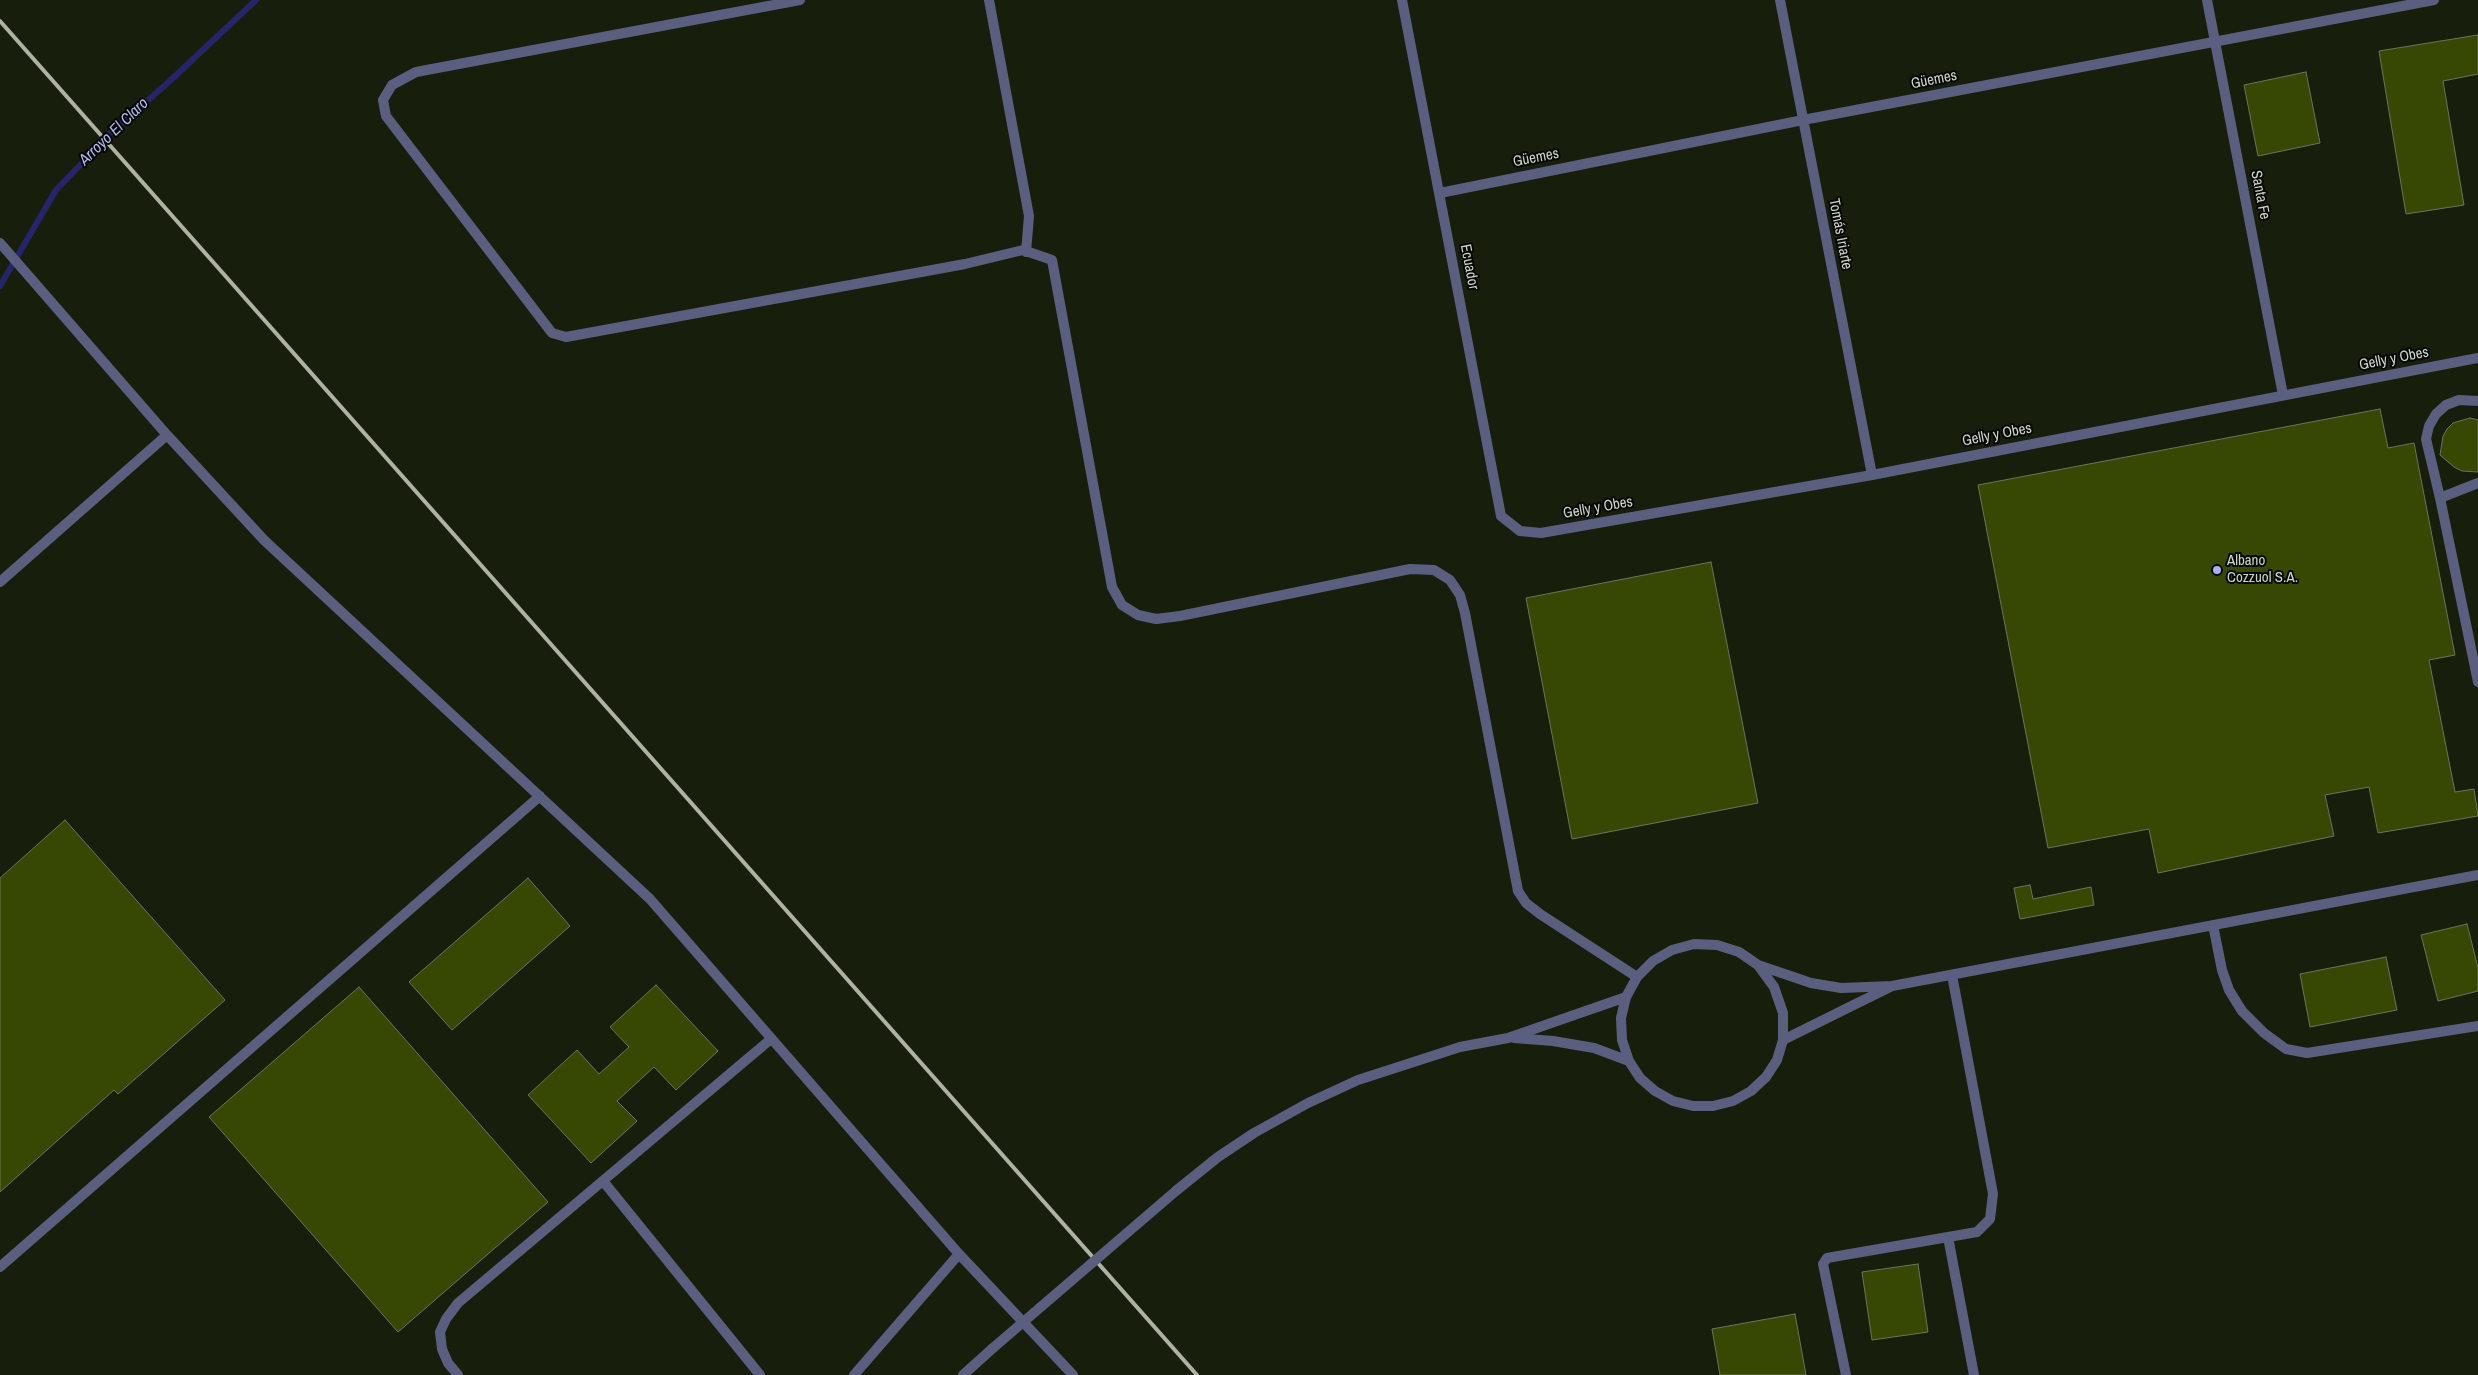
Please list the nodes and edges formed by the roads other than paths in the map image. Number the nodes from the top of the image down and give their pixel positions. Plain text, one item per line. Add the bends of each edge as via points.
1 (800, 0) edge
2 (989, 0) edge
3 (1402, 0) edge
4 (1780, 0) edge
5 (2206, 0) edge
6 (2434, 0) edge
7 (2215, 43) junction
8 (1803, 120) junction
9 (1440, 193) junction
10 (0, 243) edge
11 (1026, 252) junction
12 (2478, 358) edge
13 (2283, 395) junction
14 (2478, 401) edge
15 (167, 435) junction
16 (1872, 474) junction
17 (2478, 483) edge
18 (2440, 498) junction
19 (1520, 531) joint
20 (0, 582) edge
21 (2478, 682) edge
22 (540, 796) junction
23 (2478, 875) edge
24 (2213, 925) junction
25 (1758, 965) junction
26 (1952, 975) junction
27 (1637, 977) junction
28 (1892, 986) junction
29 (1626, 997) junction
30 (2478, 1026) edge
31 (1508, 1038) junction
32 (771, 1039) junction
33 (1782, 1040) junction
34 (1629, 1060) junction
35 (603, 1181) junction
36 (1948, 1237) junction
37 (959, 1254) junction
38 (0, 1266) edge
39 (458, 1375) edge
40 (760, 1375) edge
41 (854, 1375) edge
42 (963, 1375) edge
43 (1073, 1375) edge
44 (1846, 1375) edge
45 (1974, 1375) edge

1 - 11 street via 416,72 392,85 383,100 386,116 552,333 566,337
2 - 11 street via 1029,216
3 - 9 street, Ecuador
4 - 8 street, Tomás Iriarte
5 - 7 street, Santa Fe
6 - 7 street, Güemes
7 - 8 street, Güemes
7 - 13 street, Santa Fe
8 - 9 street, Güemes
8 - 16 street, Tomás Iriarte
9 - 19 street, Ecuador via 1501,516
10 - 15 street
11 - 27 street via 1052,260 1112,587 1122,605 1138,615 1156,619 1410,569 1434,570 1450,580 1460,595 1465,613 1518,891 1526,903 1540,914
12 - 13 street, Gelly y Obes
13 - 16 street, Gelly y Obes
14 - 18 street via 2459,400 2446,405 2429,426 2426,439 2428,453
15 - 20 street
15 - 22 street via 264,540
16 - 19 street, Gelly y Obes via 1541,533
17 - 18 street
18 - 21 street
22 - 32 street via 650,898
22 - 38 street
23 - 24 street
24 - 26 street
24 - 30 street via 2229,990 2242,1011 2286,1049 2307,1053
25 - 27 street via 1717,945 1694,944 1672,950 1652,961
25 - 28 street via 1811,983 1841,988
25 - 33 street via 1774,987 1783,1013
26 - 28 street
26 - 36 street via 1993,1194 1990,1218 1977,1232
27 - 29 street
28 - 33 street
29 - 31 street
29 - 34 street via 1621,1018 1622,1040
31 - 34 street via 1594,1048
31 - 42 street, bridge via 1460,1047 1358,1080 1308,1102 1254,1133 1178,1190
32 - 35 street
32 - 37 street
33 - 34 street via 1766,1077 1733,1101 1713,1106 1693,1106 1655,1092 1640,1078
35 - 39 street via 458,1302 440,1332 442,1349
35 - 40 street
36 - 44 street via 1827,1258 1822,1264
36 - 45 street
37 - 41 street
37 - 43 street

